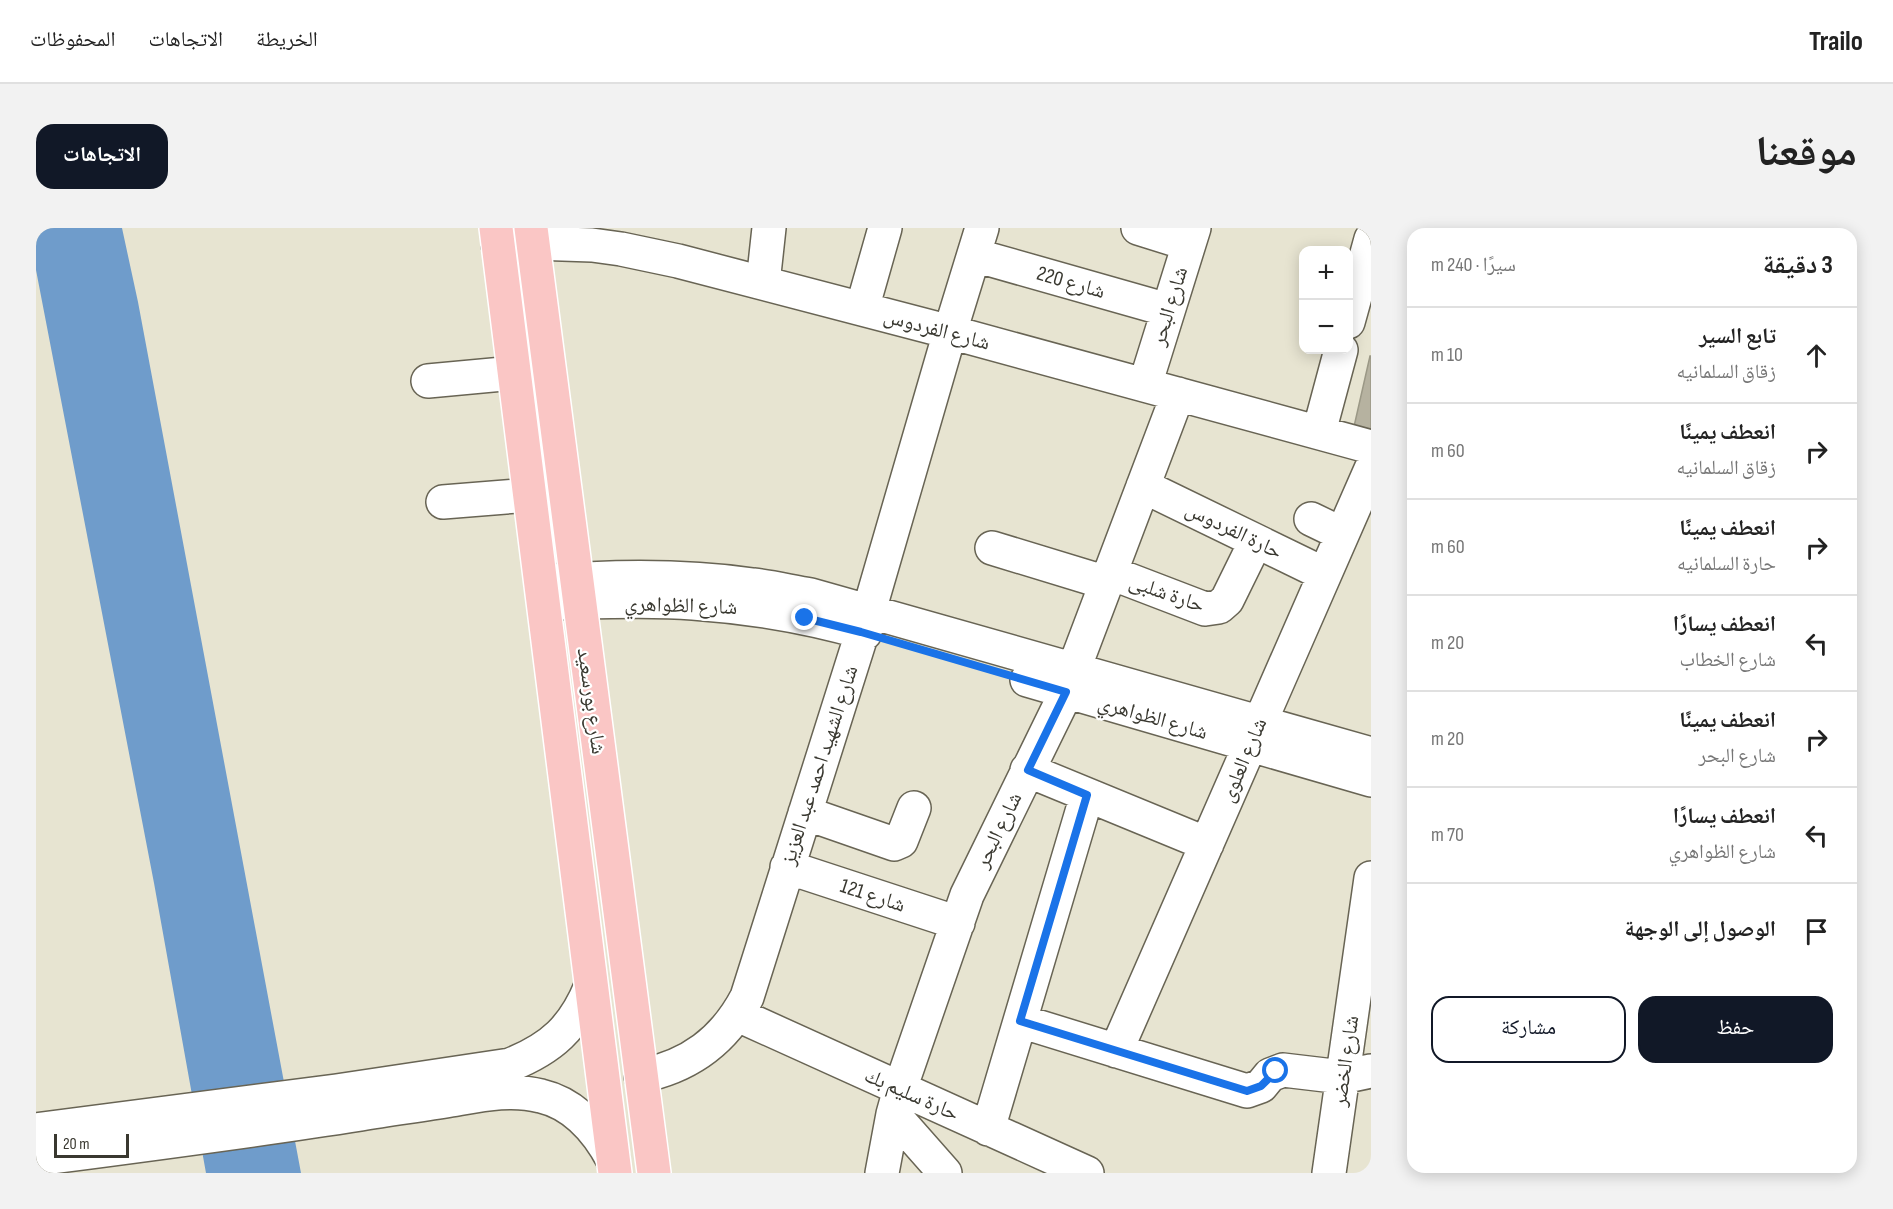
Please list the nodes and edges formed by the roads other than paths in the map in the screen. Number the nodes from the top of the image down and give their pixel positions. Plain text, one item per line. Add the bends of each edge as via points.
1 (769, 228) edge
2 (885, 228) edge
3 (1138, 228) edge
4 (532, 236) edge
5 (1192, 236) edge
6 (497, 237) edge
7 (1371, 239) edge
8 (978, 241) edge
9 (763, 283) junction
10 (1353, 304) edge
11 (862, 309) junction
12 (1168, 310) junction
13 (950, 332) junction
14 (1340, 354) edge
15 (514, 373) junction
16 (428, 381) dead end
17 (1145, 385) junction
18 (1178, 394) junction
19 (1319, 432) junction
20 (1371, 447) edge
21 (1371, 469) edge
22 (1143, 486) junction
23 (530, 495) junction
24 (444, 502) dead end
25 (1311, 519) dead end
26 (1342, 534) junction
27 (1256, 541) junction
28 (992, 548) dead end
29 (1324, 574) junction
30 (1109, 578) junction
31 (577, 591) junction
32 (543, 592) junction
33 (865, 622) junction
34 (1069, 681) junction
35 (1255, 734) junction
36 (1371, 754) edge
37 (1028, 770) junction
38 (1371, 780) edge
39 (1087, 795) junction
40 (914, 808) dead end
41 (805, 813) junction
42 (1207, 844) junction
43 (787, 867) junction
44 (1371, 878) edge
45 (1368, 918) edge
46 (958, 923) junction
47 (591, 986) junction
48 (738, 1015) junction
49 (1020, 1021) junction
50 (1116, 1051) junction
51 (1357, 1074) edge
52 (641, 1076) junction
53 (896, 1102) junction
54 (338, 1104) junction
55 (988, 1129) junction
56 (36, 1130) edge
57 (118, 1134) junction
58 (36, 1159) edge
59 (614, 1166) edge
60 (654, 1173) edge
61 (882, 1173) edge
62 (945, 1173) edge
63 (1087, 1173) edge
64 (1329, 1173) edge

1 - 9 street
2 - 11 street
3 - 5 street
4 - 6 street, شارع الفردوس
4 - 9 street, شارع الفردوس via 621,249
4 - 31 main road, شارع بورسعيد
5 - 12 street, شارع البحر
6 - 15 main road, شارع بورسعيد
7 - 10 street
8 - 12 street, شارع 220
8 - 13 street, شارع الشهيد احمد عبد العزيز
9 - 11 street, شارع الفردوس
11 - 13 street, شارع الفردوس
12 - 17 street, شارع البحر
13 - 17 street, شارع الفردوس
13 - 33 street, شارع الشهيد احمد عبد العزيز
14 - 19 street
15 - 16 street
15 - 23 main road, شارع بورسعيد
17 - 18 street, شارع الفردوس
18 - 19 street, شارع الفردوس
18 - 22 street, شارع البحر
19 - 20 street, شارع الفردوس
21 - 26 street, شارع العلوى
22 - 27 street, حارة الفردوس
22 - 30 street, شارع البحر
23 - 24 street
23 - 32 main road, شارع بورسعيد
25 - 26 street
26 - 29 street, شارع العلوى
27 - 29 street, حارة الفردوس
27 - 30 street, حارة شلبى via 1227,600 1214,609
28 - 30 street
29 - 35 street, شارع العلوى
30 - 34 street, شارع البحر
31 - 32 street, شارع الظواهري
31 - 33 street, شارع الظواهري
31 - 52 main road, شارع بورسعيد
32 - 47 main road, شارع بورسعيد
33 - 34 street, شارع الظواهري
33 - 41 street, شارع الشهيد احمد عبد العزيز
34 - 35 street, شارع الظواهري
34 - 37 street, شارع البحر
35 - 36 street, شارع الظواهري
35 - 38 street, شارع الظواهري
35 - 42 street, شارع العلوى
37 - 39 street
37 - 46 street, شارع البحر via 981,863
39 - 42 street
39 - 49 street
40 - 41 street via 901,841 894,844
41 - 43 street, شارع الشهيد احمد عبد العزيز
42 - 50 street, شارع العلوى
43 - 46 street, شارع 121
43 - 48 street, شارع الشهيد احمد عبد العزيز via 747,998
44 - 45 street, شارع الخضر
45 - 51 street, شارع الخضر
46 - 53 street, شارع البحر
47 - 54 street via 569,1027 532,1056 510,1065
47 - 59 main road, شارع بورسعيد
48 - 52 street, شارع الشهيد احمد عبد العزيز via 716,1040 689,1060
48 - 53 street, حارة سليم بك
49 - 50 street
49 - 55 street
50 - 51 street via 1247,1091 1283,1070
51 - 64 street, شارع الخضر
52 - 60 main road, شارع بورسعيد
53 - 55 street, حارة سليم بك
53 - 61 street, شارع البحر
53 - 62 street
54 - 57 street
54 - 59 street via 517,1092 542,1096 585,1120 602,1138
55 - 63 street, حارة سليم بك
56 - 57 street
57 - 58 street

